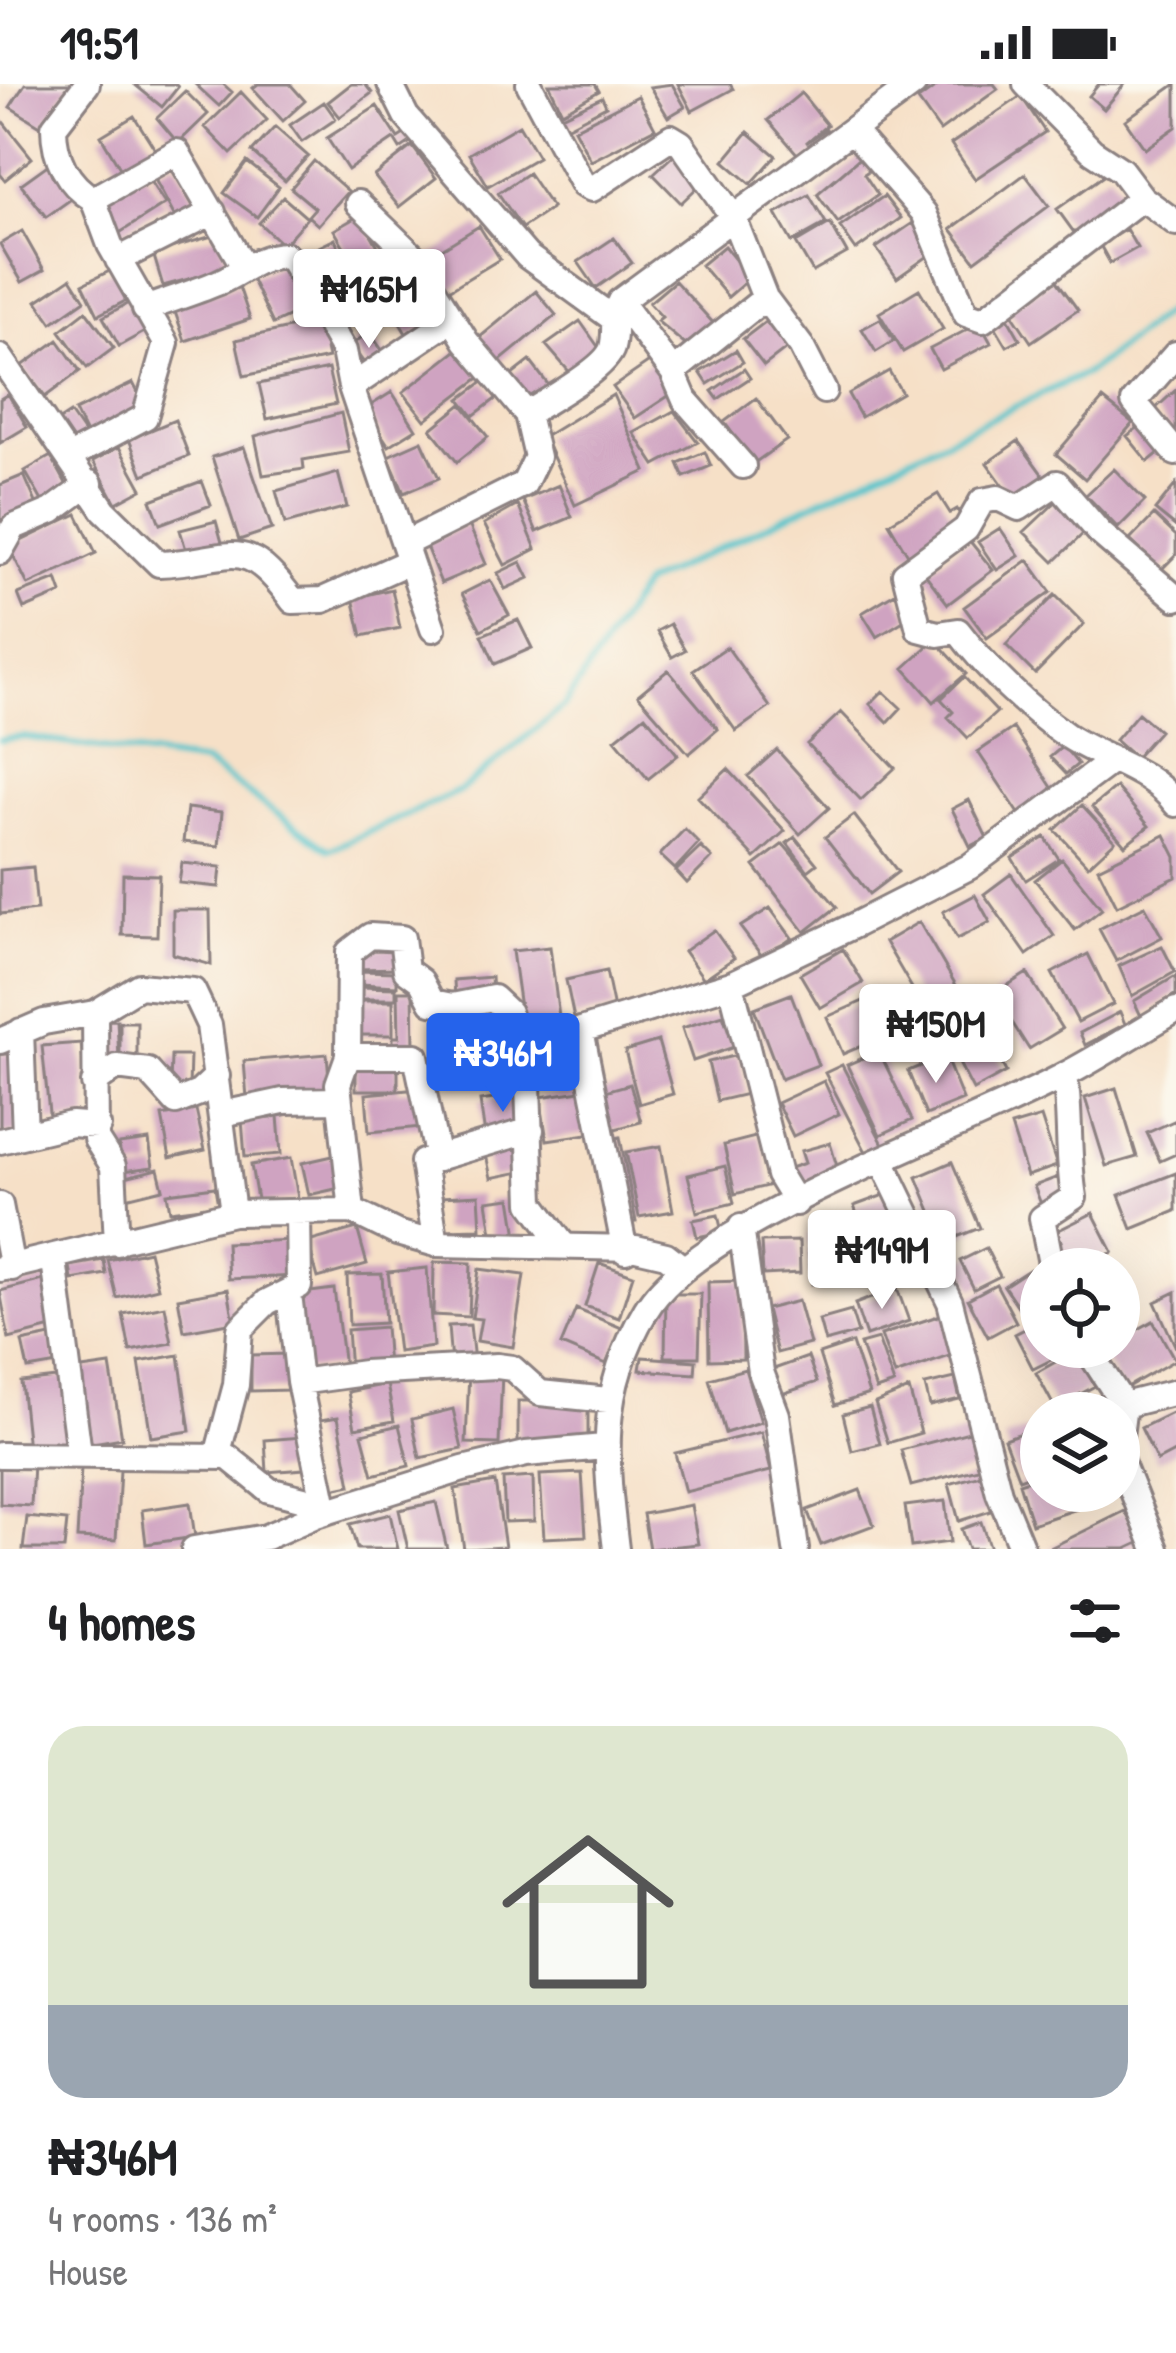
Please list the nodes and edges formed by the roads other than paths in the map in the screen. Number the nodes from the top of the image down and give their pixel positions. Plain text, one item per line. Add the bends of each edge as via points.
1 (87, 84) edge
2 (390, 84) edge
3 (529, 84) edge
4 (914, 84) edge
5 (1026, 84) edge
6 (852, 130) junction
7 (1142, 198) junction
8 (92, 199) junction
9 (358, 202) dead end
10 (213, 212) junction
11 (733, 218) junction
12 (1176, 223) edge
13 (118, 260) junction
14 (243, 265) junction
15 (765, 298) junction
16 (145, 309) junction
17 (616, 309) junction
18 (452, 319) junction
19 (1176, 354) edge
20 (0, 357) edge
21 (673, 372) junction
22 (351, 387) junction
23 (824, 391) dead end
24 (527, 414) junction
25 (1176, 453) edge
26 (69, 457) junction
27 (743, 466) dead end
28 (90, 483) junction
29 (0, 552) edge
30 (408, 552) junction
31 (1176, 598) edge
32 (433, 629) dead end
33 (1113, 760) junction
34 (1176, 803) edge
35 (731, 984) junction
36 (1176, 1010) edge
37 (95, 1012) junction
38 (581, 1030) junction
39 (10, 1036) edge
40 (348, 1057) junction
41 (217, 1076) junction
42 (1065, 1076) junction
43 (94, 1083) junction
44 (339, 1100) junction
45 (222, 1114) junction
46 (98, 1126) junction
47 (531, 1130) junction
48 (12, 1138) edge
49 (438, 1160) junction
50 (883, 1163) junction
51 (796, 1203) junction
52 (0, 1205) edge
53 (352, 1211) junction
54 (233, 1213) junction
55 (298, 1214) junction
56 (741, 1227) junction
57 (117, 1244) junction
58 (436, 1244) junction
59 (564, 1246) junction
60 (1048, 1248) edge
61 (625, 1251) junction
62 (54, 1260) junction
63 (6, 1268) edge
64 (684, 1269) junction
65 (281, 1295) junction
66 (299, 1382) junction
67 (1176, 1392) edge
68 (608, 1400) junction
69 (1140, 1402) edge
70 (604, 1448) junction
71 (79, 1453) junction
72 (0, 1455) edge
73 (217, 1456) junction
74 (1140, 1509) edge
75 (321, 1514) junction
76 (194, 1549) edge
77 (616, 1549) edge
78 (796, 1549) edge
79 (1022, 1549) edge
80 (1156, 1549) edge

1 - 8 street via 54,127 54,142 77,190
2 - 17 street via 406,116 526,256
3 - 11 street via 583,185 592,189 671,137
4 - 6 street
5 - 7 street
6 - 7 street via 924,213 966,314 983,320
6 - 11 street
7 - 12 street
8 - 10 street via 177,152
8 - 13 street
9 - 18 street via 412,255
10 - 13 street
10 - 14 street
11 - 15 street
11 - 17 street
13 - 16 street
14 - 16 street via 222,282
14 - 22 street via 286,255 293,262 344,351
15 - 21 street
15 - 23 street
16 - 26 street via 166,343 145,417
17 - 21 street
17 - 24 street via 606,361
18 - 22 street
18 - 24 street
19 - 25 street via 1134,403
20 - 26 street
21 - 27 street via 686,400
22 - 30 street
24 - 30 street via 537,457 524,484
26 - 28 street
28 - 29 street via 14,527
28 - 30 street via 104,510 159,564 239,551 257,559 292,601 323,600
30 - 32 street
31 - 33 street via 1057,483 1018,508 982,501 966,529 904,574 920,629 958,631 1065,734
33 - 34 street
33 - 35 street via 969,867
35 - 38 street
35 - 51 street via 779,1174
36 - 42 street
37 - 39 street
37 - 41 street via 139,986 194,991
37 - 43 street
38 - 40 street via 517,1041 508,1012 493,998 432,1002 406,970 402,938 370,936 349,952
38 - 47 street via 527,1054
38 - 61 street
39 - 48 street
40 - 44 street
40 - 49 street via 416,1056
41 - 43 street via 176,1102 148,1071 117,1066
41 - 45 street
42 - 50 street
42 - 60 street via 1074,1197 1042,1219
43 - 46 street
44 - 45 street
44 - 53 street
45 - 54 street
46 - 48 street
46 - 57 street via 96,1138 113,1166
47 - 49 street
47 - 59 street via 532,1202
49 - 58 street via 423,1162
50 - 51 street
50 - 79 street via 950,1302 999,1493
51 - 56 street
52 - 63 street
53 - 55 street
53 - 58 street
54 - 55 street
54 - 57 street
55 - 65 street via 299,1286
56 - 64 street
56 - 78 street
57 - 62 street
58 - 59 street
59 - 61 street
61 - 64 street via 667,1255
62 - 63 street
62 - 71 street
64 - 68 street via 646,1308
65 - 66 street via 290,1302
65 - 73 street via 240,1329
66 - 68 street via 496,1366 512,1368 540,1393
66 - 75 street
67 - 69 street
68 - 70 street
70 - 75 street via 526,1454
70 - 77 street
71 - 72 street
71 - 73 street
73 - 75 street
74 - 80 street
75 - 76 street via 266,1537

